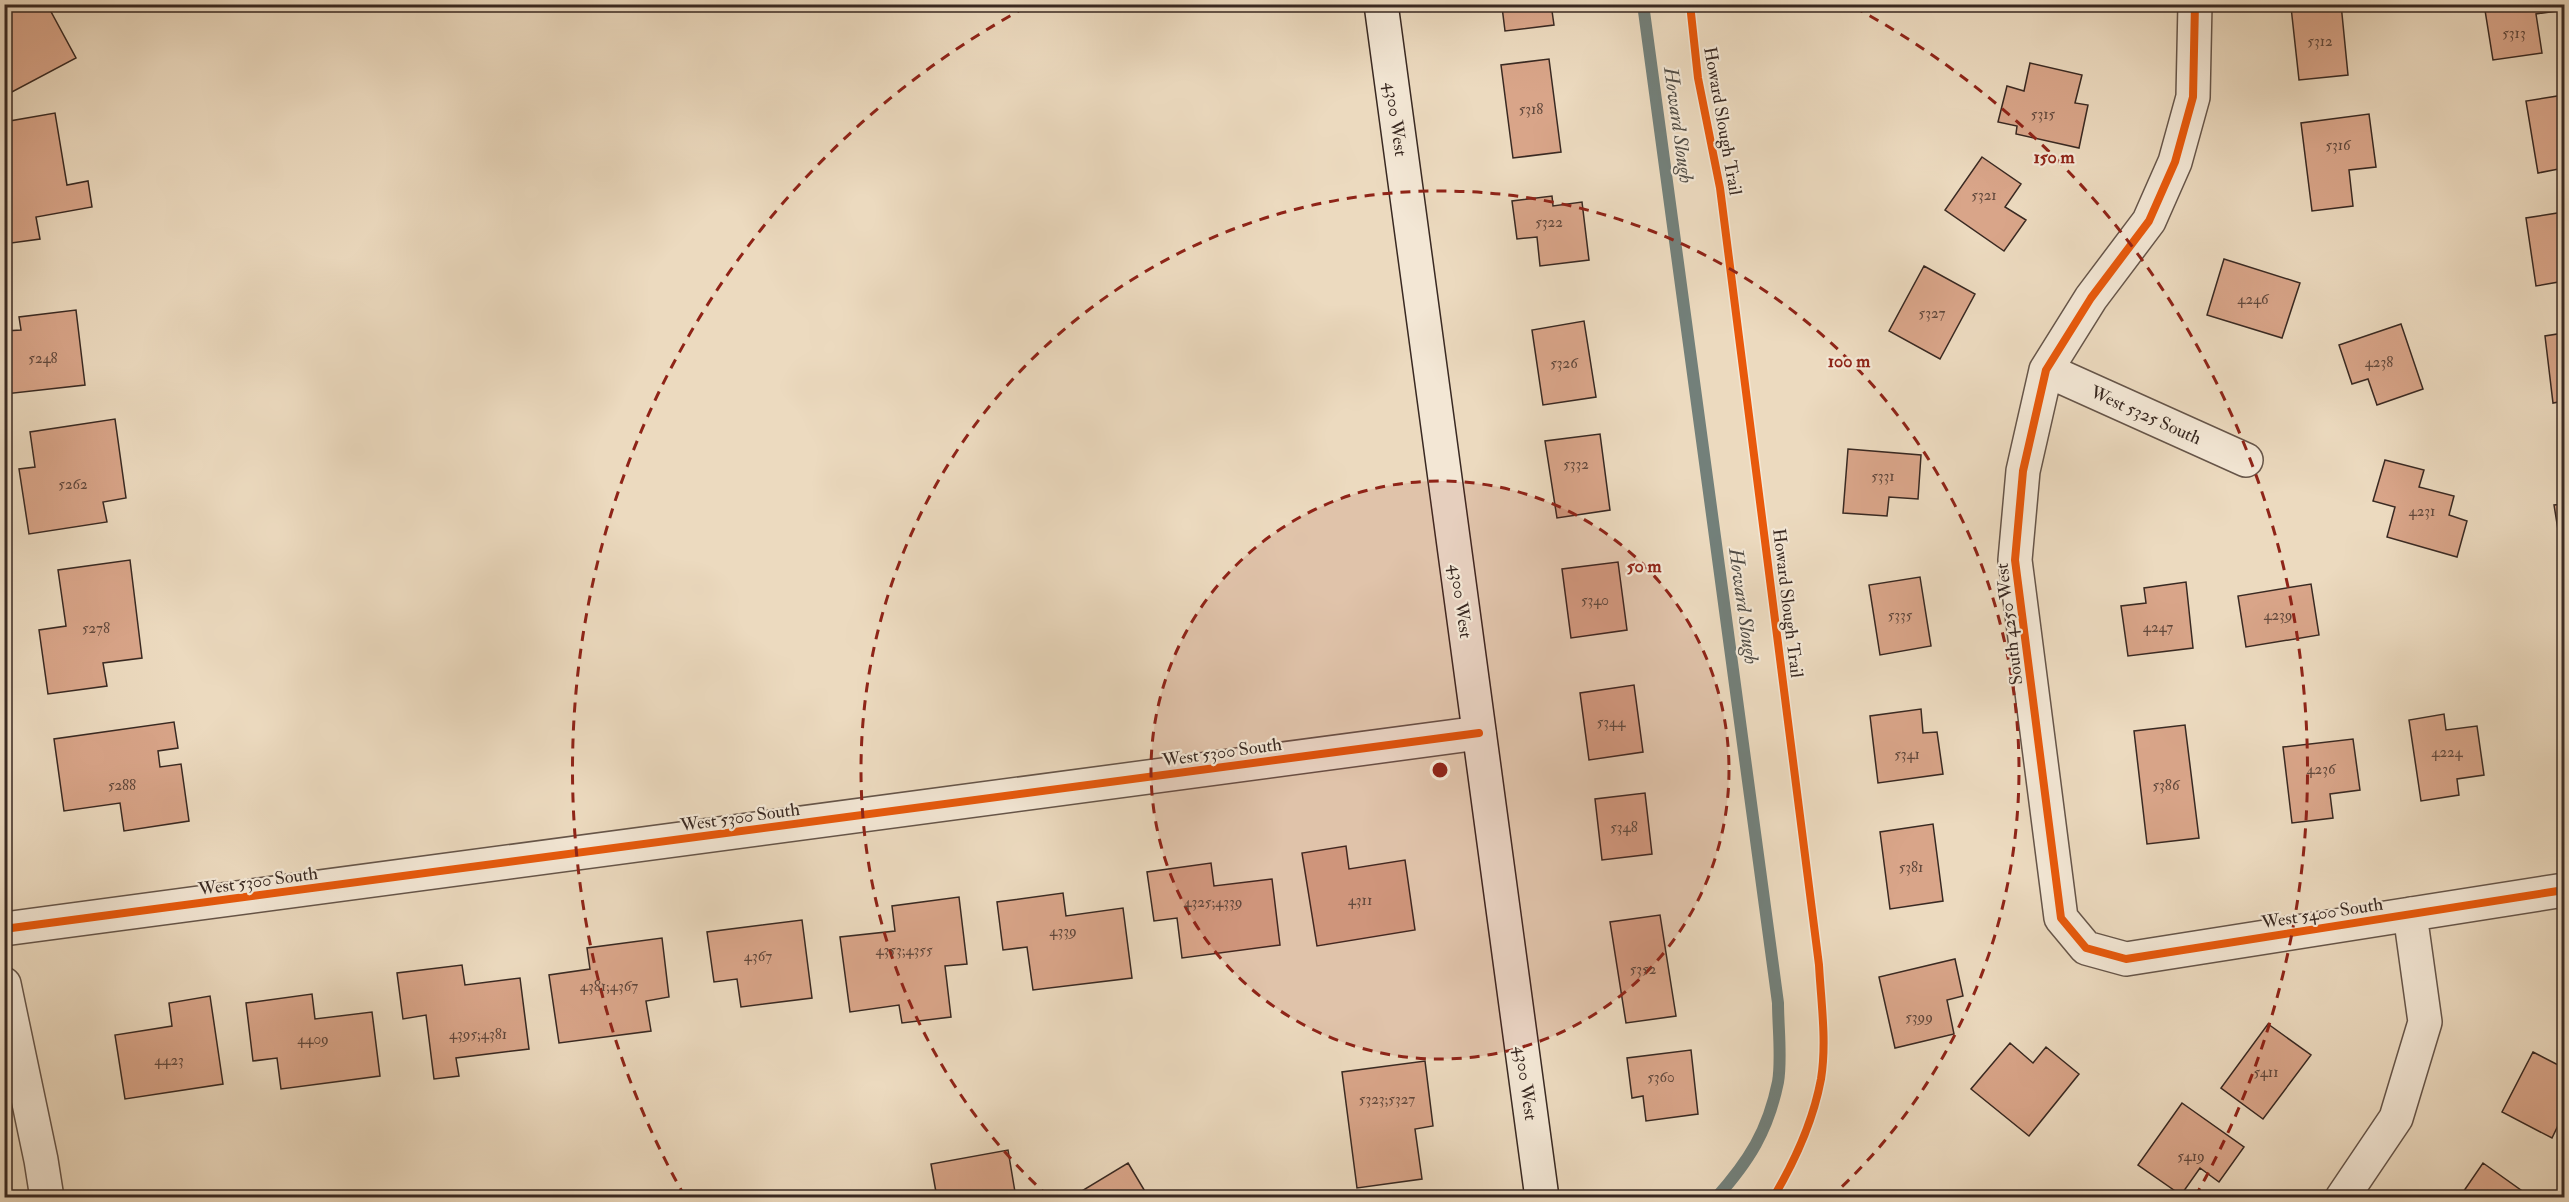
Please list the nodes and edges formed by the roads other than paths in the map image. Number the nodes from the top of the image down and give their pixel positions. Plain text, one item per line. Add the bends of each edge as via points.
1 (1381, 4) edge
2 (2195, 4) edge
3 (2046, 370) junction
4 (2246, 460) dead end
5 (1479, 733) junction
6 (2565, 890) edge
7 (2410, 914) junction
8 (4, 929) edge
9 (2086, 948) joint
10 (4, 984) edge
11 (47, 1197) edge
12 (1542, 1197) edge
13 (2342, 1197) edge

1 - 5 street, 4300 West
2 - 3 street, South 4250 West via 2193,97 2175,162 2149,221 2091,298
3 - 4 street, West 5325 South
3 - 9 street, South 4250 West via 2023,471 2015,560 2061,918
5 - 8 street, West 5300 South
5 - 12 street, 4300 West
6 - 7 street, West 5400 South
7 - 9 street, West 5400 South via 2126,959
7 - 13 street via 2425,1022 2396,1118
10 - 11 street

